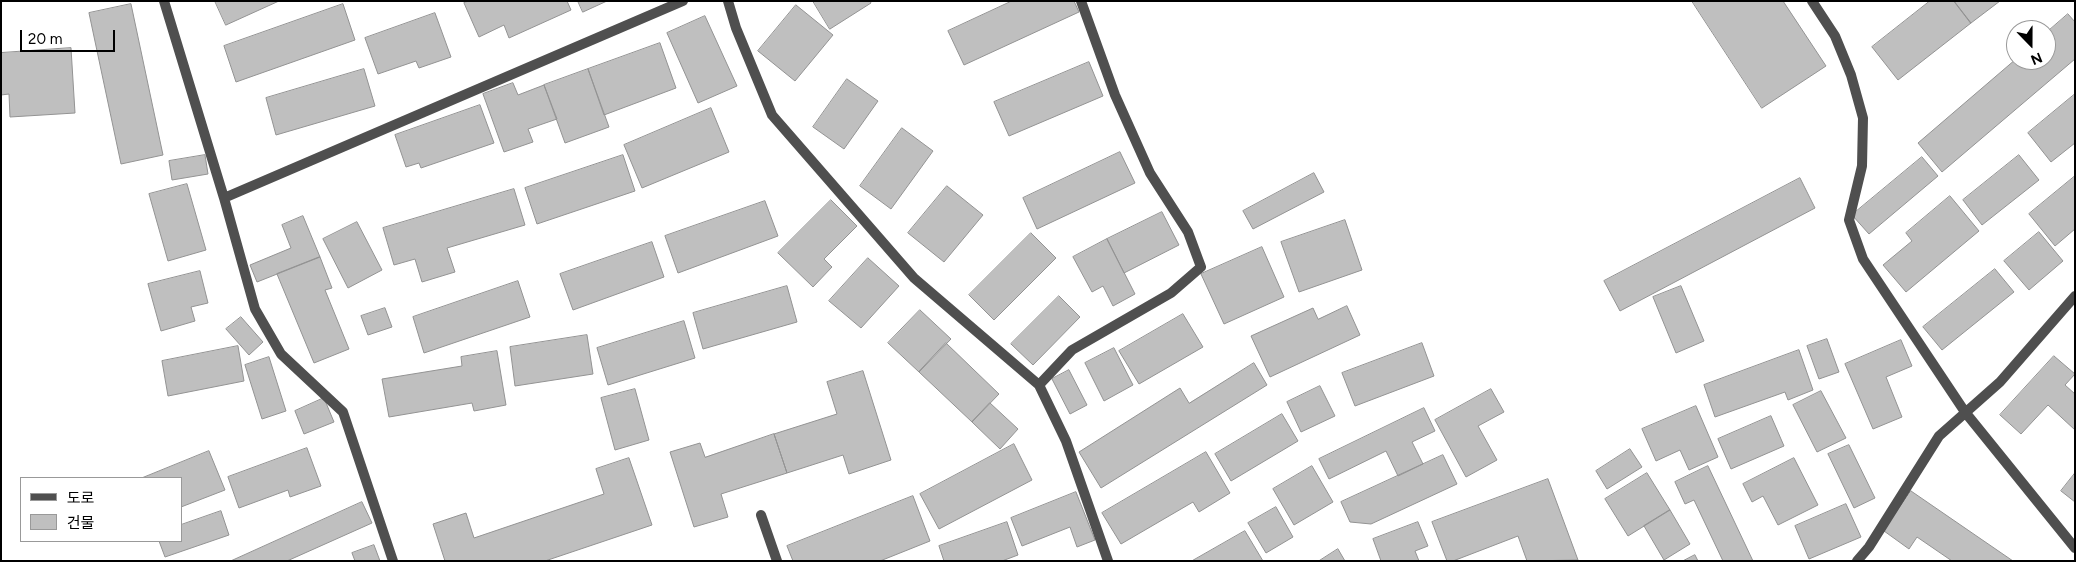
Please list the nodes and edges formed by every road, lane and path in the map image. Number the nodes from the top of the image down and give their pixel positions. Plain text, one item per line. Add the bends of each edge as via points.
1 (164, 1) edge
2 (683, 1) edge
3 (728, 1) edge
4 (1081, 1) edge
5 (1812, 1) edge
6 (224, 198) junction
7 (2075, 296) edge
8 (1039, 385) junction
9 (1965, 412) junction
10 (761, 515) dead end
11 (2075, 548) edge
12 (393, 561) edge
13 (777, 561) edge
14 (1108, 561) edge
15 (1857, 561) edge

1 - 6 street
2 - 6 street
3 - 8 street via 772,115 914,278
4 - 8 street via 1115,95 1150,173 1188,232 1201,267 1171,293 1072,350
5 - 9 street via 1835,36 1851,75 1863,118 1862,166 1849,220 1863,259
6 - 12 street via 255,309 281,354 343,412
7 - 9 street via 2000,382
8 - 14 street via 1066,441
9 - 11 street
9 - 15 street via 1939,436
10 - 13 street

